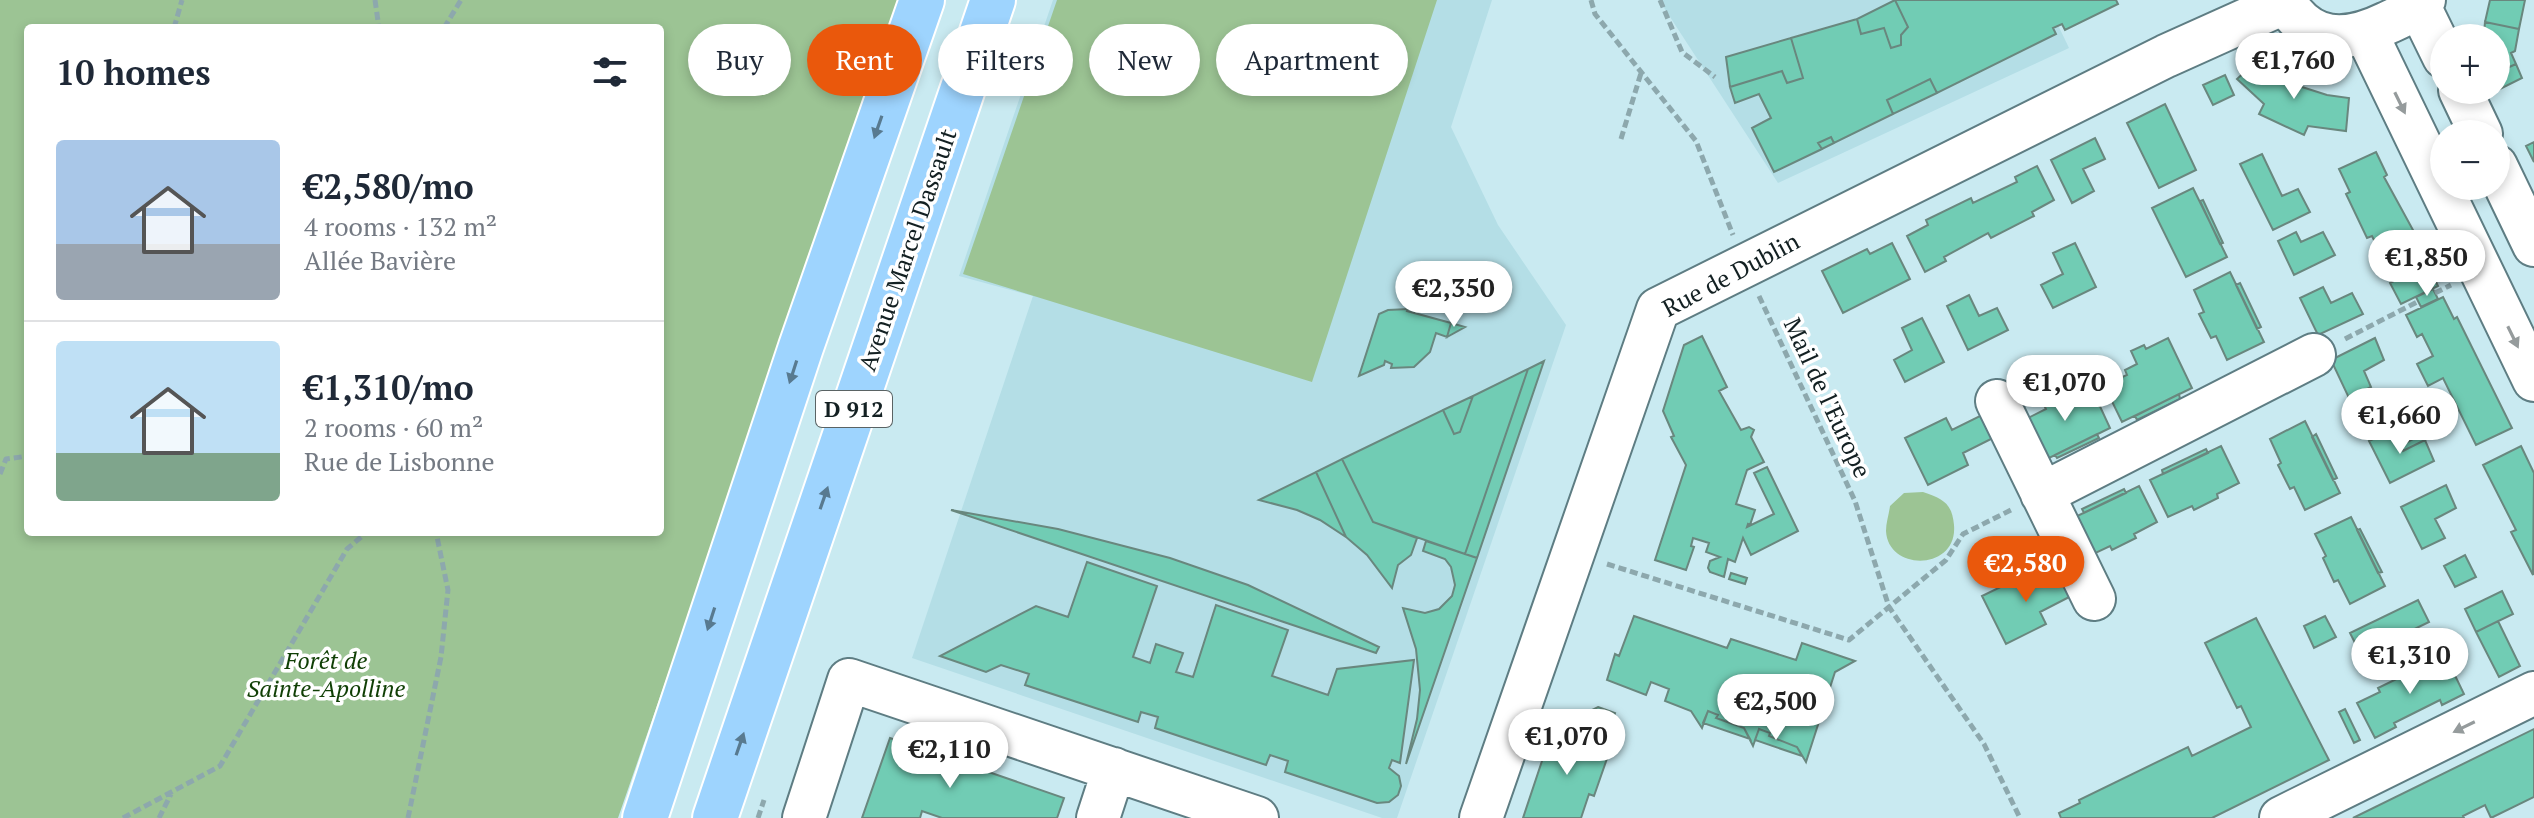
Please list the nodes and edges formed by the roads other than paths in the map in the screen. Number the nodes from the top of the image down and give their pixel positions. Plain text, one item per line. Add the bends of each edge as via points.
1 (922, 0) edge
2 (993, 0) edge
3 (2285, 1) edge
4 (2422, 3) edge
5 (2431, 24) edge
6 (2366, 33) junction
7 (2510, 195) edge
8 (2534, 245) edge
9 (2314, 355) road end
10 (2534, 380) edge
11 (1997, 401) dead end
12 (2042, 494) junction
13 (2094, 599) dead end
14 (2534, 693) edge
15 (1114, 769) junction
16 (645, 818) edge
17 (715, 818) edge
18 (804, 818) edge
19 (1098, 818) edge
20 (1257, 818) edge
21 (1481, 818) edge
22 (2281, 818) edge

1 -> 16 main road, D 912
17 -> 2 main road, Avenue Marcel Dassault / D 912
3 - 6 street via 2292,14 2326,35
3 - 21 street, Rue de Dublin via 1658,309
4 - 5 street
4 - 6 street
6 -> 10 street
7 - 8 street
9 - 12 street
11 - 12 street
12 - 13 street
14 -> 22 street
15 - 18 street via 849,680
15 - 19 street
15 - 20 street

